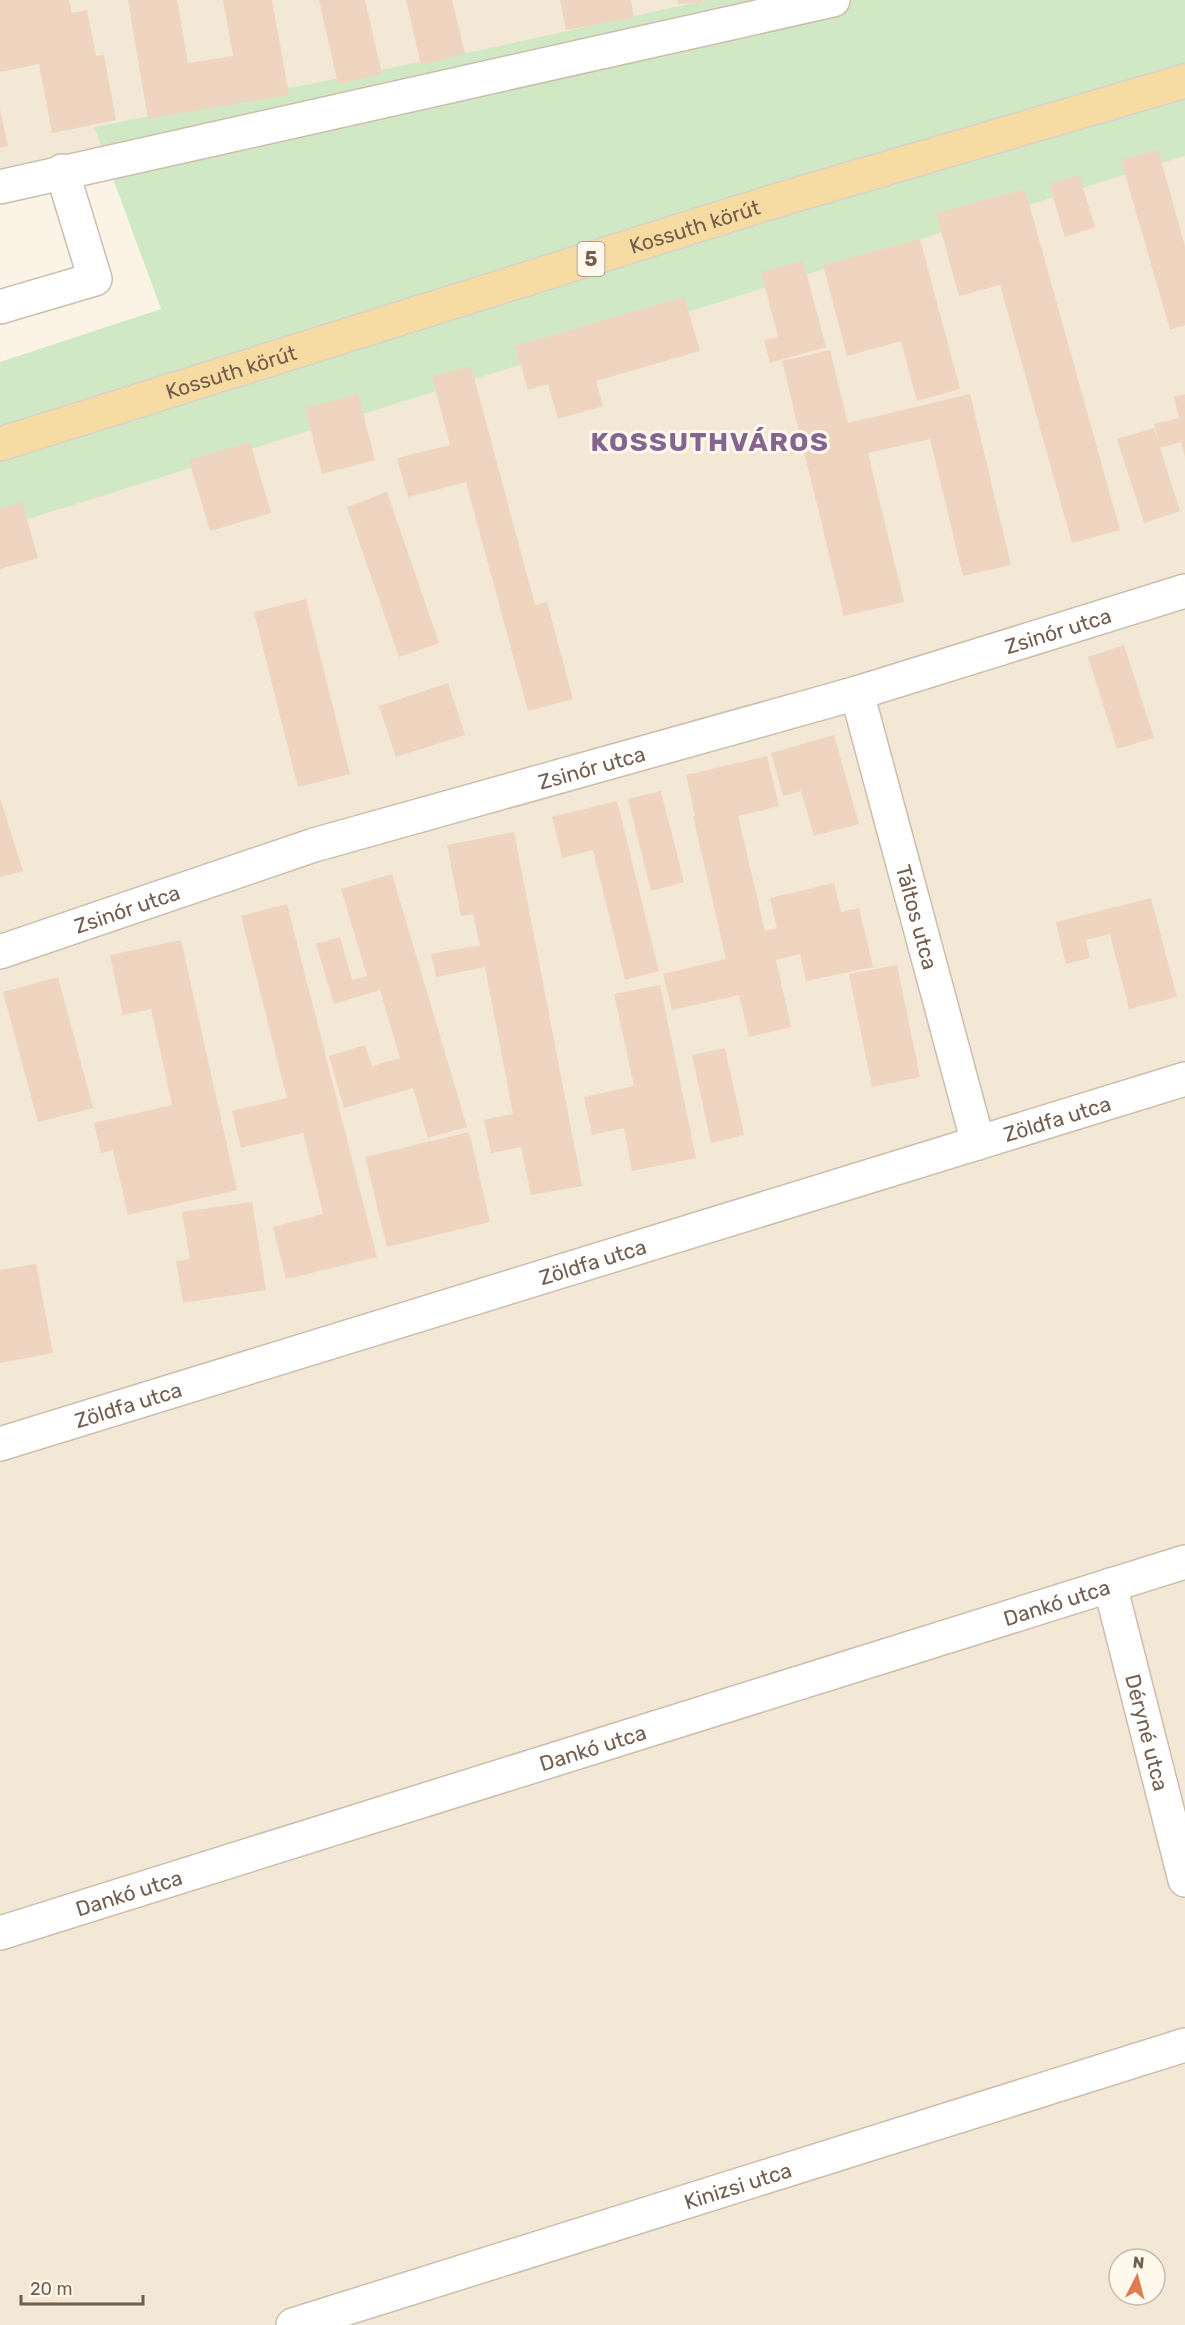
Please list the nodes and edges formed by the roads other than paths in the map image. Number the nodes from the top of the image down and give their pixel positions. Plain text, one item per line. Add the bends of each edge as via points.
1 (833, 0) edge
2 (1185, 81) edge
3 (62, 171) junction
4 (0, 186) edge
5 (0, 307) edge
6 (0, 444) edge
7 (1185, 591) edge
8 (857, 693) junction
9 (0, 952) edge
10 (1185, 1079) edge
11 (978, 1143) junction
12 (0, 1444) edge
13 (1185, 1562) edge
14 (1110, 1585) junction
15 (1185, 1880) edge
16 (0, 1933) edge
17 (1185, 2045) edge
18 (292, 2325) edge

1 - 3 street
2 - 6 main road, Kossuth körút / 5 via 766,204
3 - 4 street
3 - 5 street via 95,279
7 - 8 street, Zsinór utca
8 - 9 street, Zsinór utca via 314,845
8 - 11 street, Táltos utca
10 - 11 street, Zöldfa utca
11 - 12 street, Zöldfa utca
13 - 14 street, Dankó utca
14 - 15 street, Déryné utca
14 - 16 street, Dankó utca
17 - 18 street, Kinizsi utca

